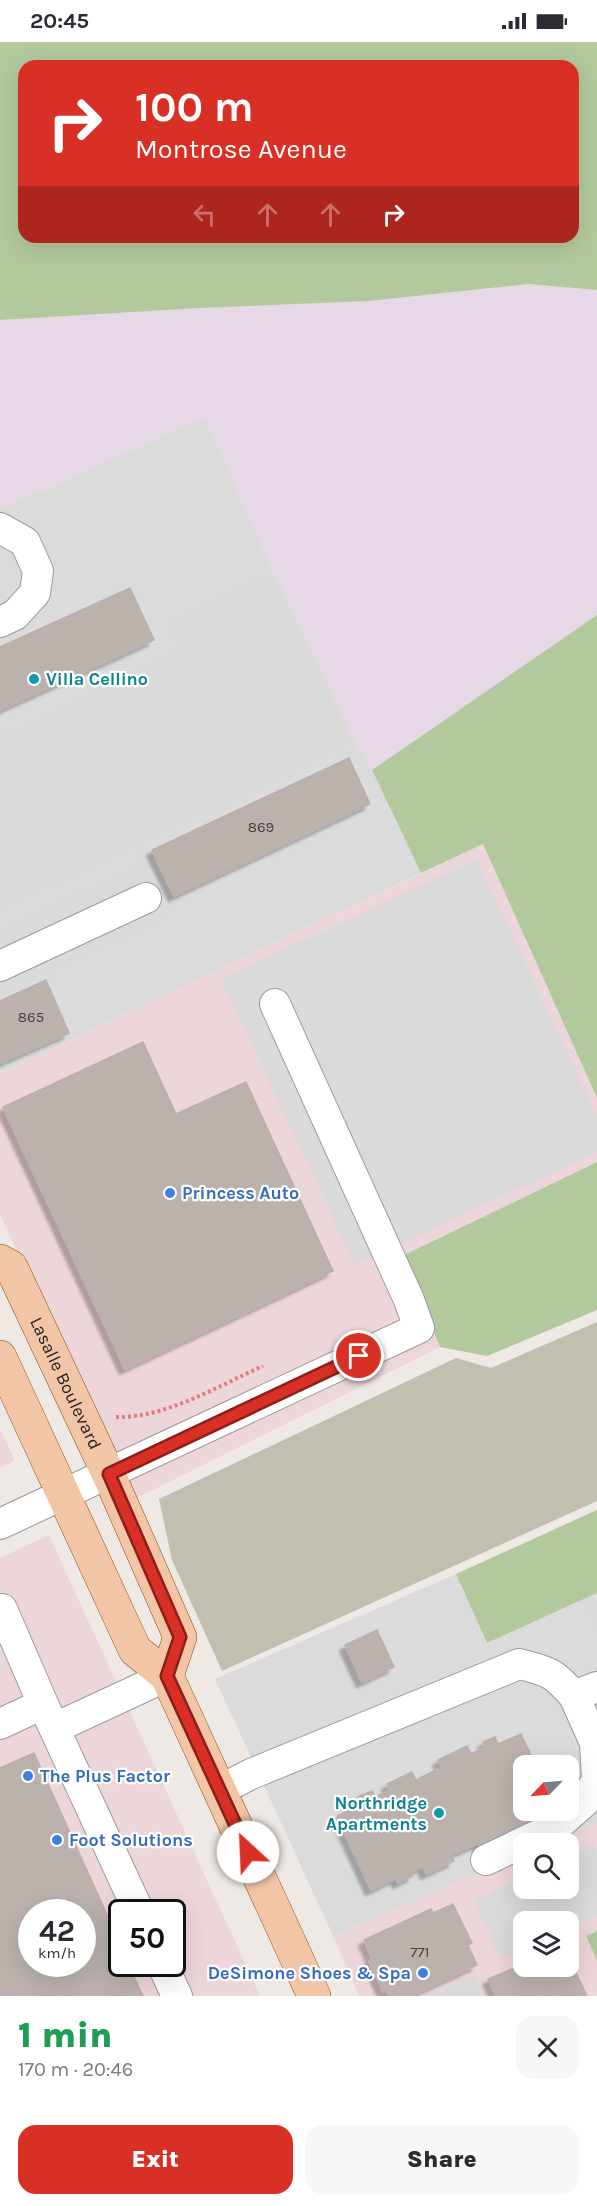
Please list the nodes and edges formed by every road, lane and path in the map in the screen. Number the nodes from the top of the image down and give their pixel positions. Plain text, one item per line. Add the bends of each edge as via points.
1 (0, 528) edge
2 (0, 621) edge
3 (146, 898) dead end
4 (0, 966) edge
5 (275, 1004) dead end
6 (0, 1261) edge
7 (0, 1357) edge
8 (273, 1362) dead end
9 (86, 1426) junction
10 (109, 1474) junction
11 (63, 1496) junction
12 (0, 1524) edge
13 (2, 1609) dead end
14 (167, 1676) junction
15 (586, 1691) edge
16 (49, 1716) junction
17 (0, 1724) edge
18 (220, 1790) junction
19 (486, 1860) dead end
20 (133, 1899) edge
21 (168, 1977) edge
22 (177, 1996) edge
23 (314, 1996) edge

1 - 2 street via 25,542 38,571 35,593 15,615
3 - 4 street
5 - 10 street via 419,1328
6 - 9 main road, Lasalle Boulevard via 10,1267
7 - 11 main road
8 - 9 path via 168,1409 133,1417 104,1416
9 - 10 main road, Lasalle Boulevard
10 - 11 street
10 - 14 main road, Lasalle Boulevard via 180,1637
11 - 12 street
11 - 14 main road via 135,1650
13 - 16 street
14 - 16 street
14 - 18 main road
15 - 18 street via 519,1664
15 - 19 street via 597,1780 584,1802 557,1826
16 - 17 street
16 - 20 street
18 - 23 main road
21 - 22 street

